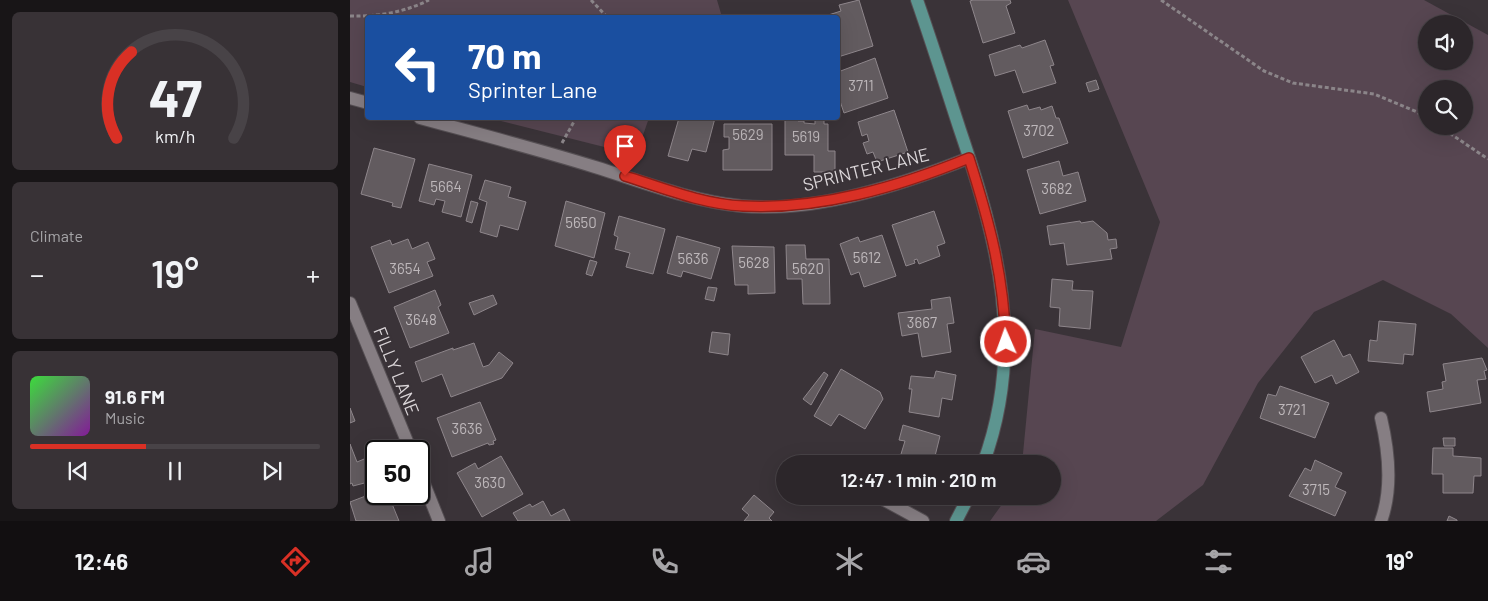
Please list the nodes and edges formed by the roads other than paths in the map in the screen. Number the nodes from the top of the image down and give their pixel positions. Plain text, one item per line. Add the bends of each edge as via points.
1 (917, 0) edge
2 (351, 100) edge
3 (365, 102) edge
4 (427, 120) edge
5 (969, 158) junction
6 (350, 303) edge
7 (1381, 418) dead end
8 (406, 440) edge
9 (986, 455) edge
10 (430, 498) edge
11 (893, 505) edge
12 (964, 505) edge
13 (439, 521) edge
14 (922, 521) edge
15 (956, 521) edge
16 (1381, 521) edge

1 - 5 main road
2 - 3 street
4 - 5 street, SPRINTER LANE via 698,199 742,206 798,205 832,200 932,173
5 - 9 main road via 995,248 1004,305 1006,342 1001,395
6 - 8 street, FILLY LANE
7 - 16 street via 1388,451 1389,478
10 - 13 street
11 - 14 street
12 - 15 main road

